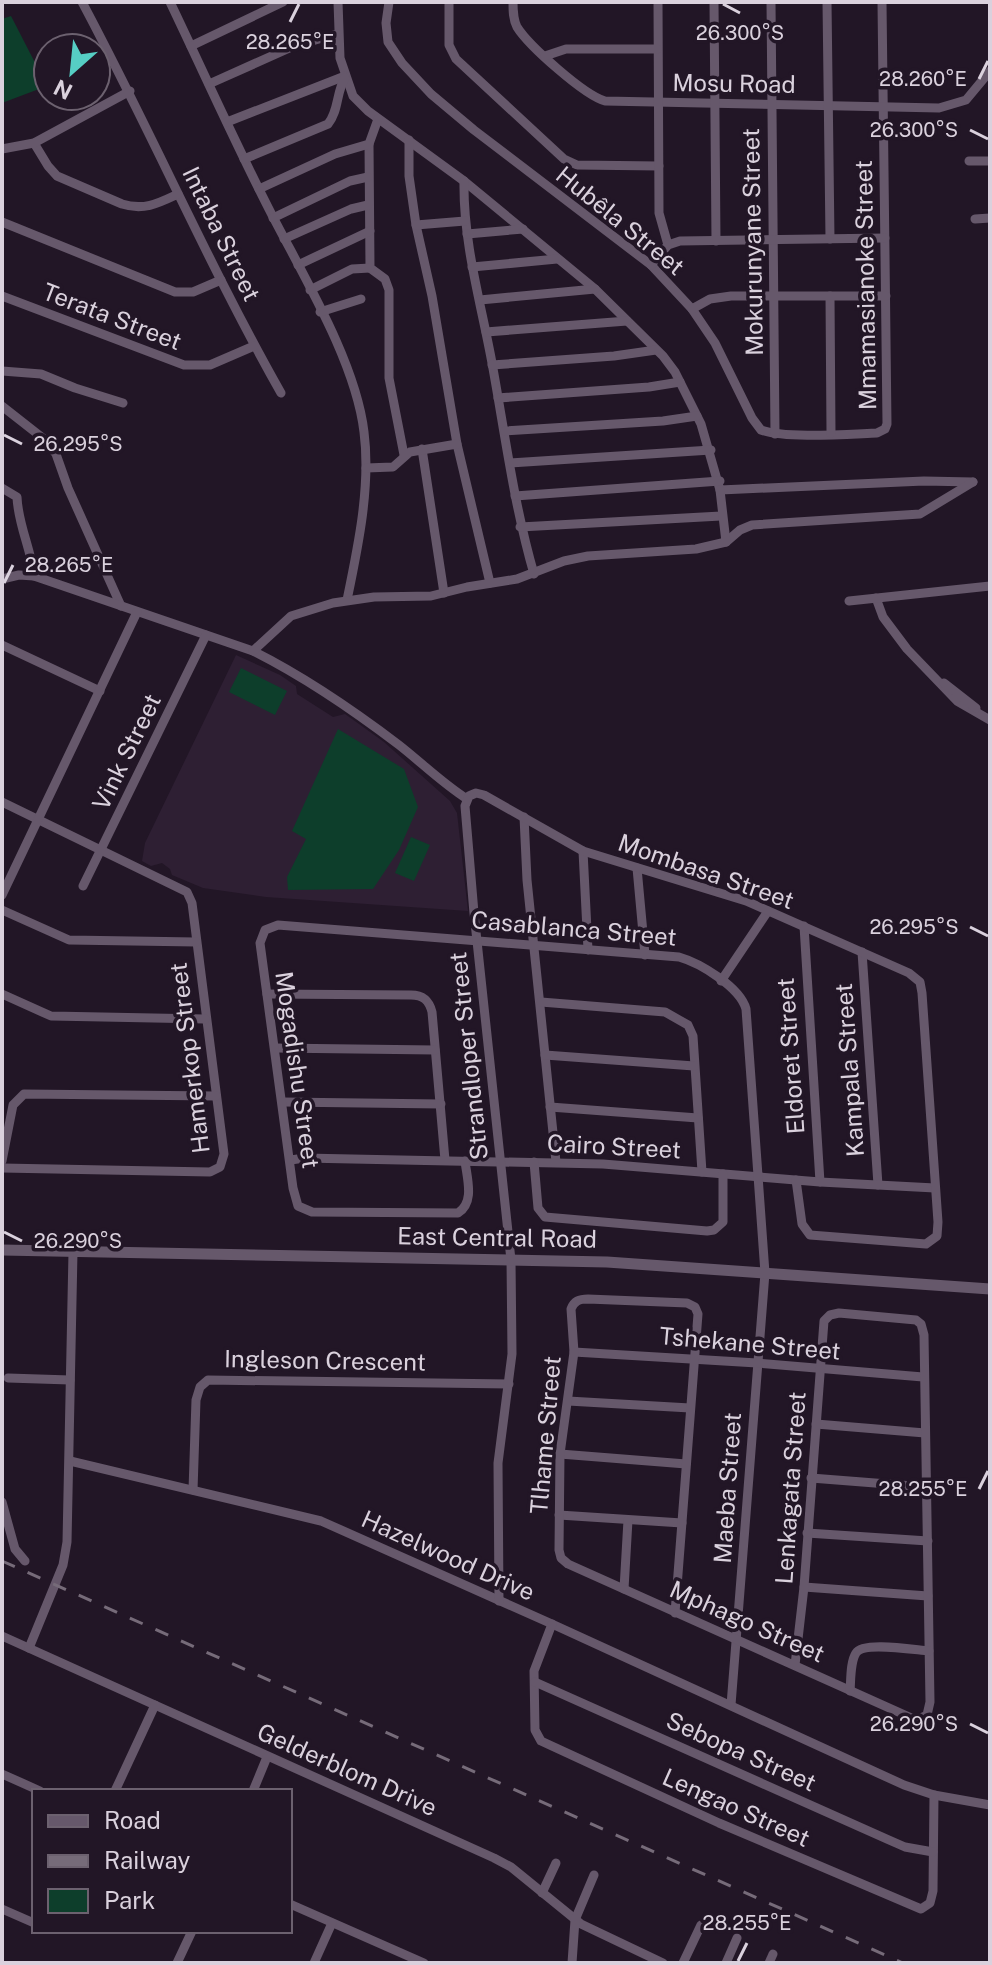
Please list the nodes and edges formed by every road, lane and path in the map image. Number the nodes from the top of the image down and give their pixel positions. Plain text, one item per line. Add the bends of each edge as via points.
1 (82, 2) edge
2 (283, 2) edge
3 (338, 2) edge
4 (389, 2) edge
5 (449, 2) edge
6 (513, 2) edge
7 (658, 2) edge
8 (714, 2) edge
9 (771, 2) edge
10 (827, 2) edge
11 (882, 2) edge
12 (174, 3) edge
13 (337, 34) junction
14 (191, 46) junction
15 (657, 49) junction
16 (545, 56) junction
17 (990, 71) edge
18 (345, 77) junction
19 (209, 84) junction
20 (130, 91) junction
21 (714, 102) junction
22 (658, 103) junction
23 (770, 103) junction
24 (830, 106) junction
25 (884, 107) junction
26 (378, 119) junction
27 (227, 122) junction
28 (409, 140) junction
29 (34, 143) junction
30 (369, 144) junction
31 (2, 149) edge
32 (244, 159) junction
33 (969, 161) dead end
34 (990, 161) edge
35 (659, 166) junction
36 (368, 177) junction
37 (464, 181) junction
38 (259, 189) junction
39 (178, 194) junction
40 (368, 205) junction
41 (273, 218) junction
42 (990, 218) edge
43 (975, 219) dead end
44 (465, 221) junction
45 (2, 222) edge
46 (416, 225) junction
47 (523, 229) junction
48 (370, 231) junction
49 (467, 234) junction
50 (885, 238) junction
51 (284, 239) junction
52 (830, 239) junction
53 (716, 241) junction
54 (773, 241) junction
55 (668, 245) junction
56 (557, 259) junction
57 (298, 265) junction
58 (651, 265) junction
59 (472, 267) junction
60 (370, 268) junction
61 (221, 280) junction
62 (595, 289) junction
63 (310, 290) junction
64 (2, 296) edge
65 (830, 296) junction
66 (886, 296) junction
67 (774, 297) junction
68 (361, 299) dead end
69 (480, 300) junction
70 (692, 309) junction
71 (320, 312) junction
72 (627, 321) junction
73 (486, 332) junction
74 (254, 346) junction
75 (656, 350) junction
76 (492, 365) junction
77 (2, 371) edge
78 (680, 382) junction
79 (281, 393) dead end
80 (498, 398) junction
81 (123, 403) dead end
82 (2, 406) edge
83 (697, 416) junction
84 (505, 431) junction
85 (831, 433) junction
86 (775, 434) junction
87 (457, 444) junction
88 (422, 449) junction
89 (711, 450) junction
90 (404, 455) junction
91 (510, 463) junction
92 (366, 468) junction
93 (720, 485) junction
94 (2, 488) edge
95 (515, 496) junction
96 (721, 516) junction
97 (520, 527) junction
98 (726, 542) junction
99 (534, 574) junction
100 (34, 576) junction
101 (2, 579) edge
102 (490, 583) junction
103 (990, 586) edge
104 (444, 593) junction
105 (876, 598) junction
106 (347, 600) junction
107 (849, 601) dead end
108 (121, 606) junction
109 (137, 612) junction
110 (206, 635) junction
111 (2, 645) edge
112 (253, 651) junction
113 (100, 691) junction
114 (988, 719) edge
115 (466, 800) junction
116 (2, 802) edge
117 (524, 817) junction
118 (39, 819) junction
119 (103, 849) junction
120 (583, 851) junction
121 (637, 868) junction
122 (83, 886) dead end
123 (2, 895) edge
124 (2, 910) edge
125 (768, 911) junction
126 (804, 926) junction
127 (262, 934) joint
128 (478, 941) junction
129 (196, 942) junction
130 (534, 946) junction
131 (588, 950) junction
132 (862, 952) junction
133 (645, 955) junction
134 (721, 981) junction
135 (2, 994) edge
136 (267, 994) junction
137 (541, 1002) junction
138 (205, 1019) junction
139 (275, 1048) junction
140 (435, 1050) junction
141 (545, 1055) junction
142 (694, 1066) junction
143 (216, 1096) junction
144 (283, 1102) junction
145 (441, 1104) junction
146 (550, 1107) junction
147 (698, 1118) junction
148 (291, 1160) junction
149 (445, 1160) junction
150 (2, 1161) edge
151 (465, 1161) junction
152 (500, 1162) junction
153 (534, 1162) junction
154 (556, 1162) junction
155 (2, 1168) edge
156 (702, 1172) junction
157 (723, 1174) junction
158 (758, 1176) junction
159 (796, 1180) junction
160 (820, 1182) junction
161 (878, 1185) junction
162 (935, 1188) junction
163 (2, 1250) edge
164 (73, 1252) junction
165 (511, 1260) junction
166 (765, 1273) junction
167 (990, 1289) edge
168 (574, 1352) junction
169 (696, 1358) junction
170 (757, 1363) junction
171 (819, 1370) junction
172 (923, 1377) junction
173 (8, 1378) dead end
174 (70, 1380) junction
175 (509, 1384) junction
176 (568, 1401) junction
177 (690, 1408) junction
178 (816, 1424) junction
179 (925, 1433) junction
180 (560, 1454) junction
181 (70, 1461) junction
182 (686, 1464) junction
183 (811, 1478) junction
184 (926, 1487) junction
185 (193, 1490) junction
186 (2, 1502) edge
187 (559, 1515) junction
188 (628, 1520) junction
189 (682, 1523) junction
190 (807, 1533) junction
191 (928, 1541) junction
192 (25, 1561) dead end
193 (568, 1564) joint
194 (804, 1587) junction
195 (624, 1589) junction
196 (928, 1596) junction
197 (499, 1601) junction
198 (675, 1613) junction
199 (552, 1624) junction
200 (2, 1636) edge
201 (736, 1642) junction
202 (29, 1648) junction
203 (929, 1651) junction
204 (795, 1665) junction
205 (535, 1682) junction
206 (850, 1691) junction
207 (155, 1705) junction
208 (731, 1705) junction
209 (267, 1757) junction
210 (2, 1774) edge
211 (36, 1789) edge
212 (116, 1789) edge
213 (254, 1789) edge
214 (934, 1795) junction
215 (990, 1805) edge
216 (933, 1852) junction
217 (556, 1863) dead end
218 (594, 1875) dead end
219 (542, 1893) junction
220 (292, 1905) edge
221 (2, 1909) edge
222 (575, 1920) junction
223 (32, 1922) edge
224 (332, 1923) junction
225 (701, 1925) dead end
226 (191, 1933) edge
227 (737, 1938) dead end
228 (177, 1963) edge
229 (314, 1963) edge
230 (424, 1963) edge
231 (572, 1963) edge
232 (663, 1963) edge
233 (683, 1963) edge
234 (726, 1963) edge

1 - 20 street, Intaba Street
2 - 14 street
3 - 13 street
4 - 58 street, Hubêla Street via 388,42 431,94
5 - 35 street via 449,45 456,59 564,159 577,165
6 - 16 street, Mosu Road via 516,25
7 - 15 street
8 - 21 street
9 - 23 street, Mokurunyane Street
10 - 24 street
11 - 25 street, Mmamasianoke Street
12 - 14 street
13 - 18 street
13 - 19 street via 294,46
14 - 19 street
15 - 16 street via 566,49
15 - 22 street
16 - 22 street, Mosu Road via 595,98
17 - 25 street, Mosu Road via 966,100 952,106
18 - 26 street via 358,103
18 - 27 street
18 - 32 street via 328,124
19 - 27 street
20 - 29 street
20 - 39 street, Intaba Street
21 - 22 street, Mosu Road
21 - 23 street, Mosu Road
21 - 53 street
22 - 35 street
23 - 24 street, Mosu Road
23 - 54 street, Mokurunyane Street
24 - 25 street, Mosu Road
24 - 52 street
25 - 50 street, Mmamasianoke Street
26 - 28 street
26 - 30 street
27 - 32 street
28 - 37 street
28 - 46 street
29 - 31 street
29 - 39 street via 57,176 122,204 142,208
30 - 36 street
30 - 38 street
32 - 38 street
33 - 34 street
35 - 55 street via 660,222
36 - 40 street
36 - 41 street
37 - 44 street
37 - 47 street
38 - 41 street
39 - 61 street, Intaba Street
40 - 48 street
40 - 51 street
41 - 51 street
42 - 43 street
44 - 46 street
44 - 49 street
45 - 61 street via 175,292 193,292
46 - 87 street
47 - 49 street
47 - 56 street
48 - 57 street
48 - 60 street
49 - 59 street
50 - 52 street
50 - 66 street, Mmamasianoke Street
51 - 57 street
52 - 54 street
53 - 54 street
53 - 55 street
54 - 67 street, Mokurunyane Street
55 - 58 street
56 - 59 street
56 - 62 street
57 - 63 street
58 - 70 street, Hubêla Street
59 - 69 street
60 - 63 street via 352,269
60 - 90 street via 385,279 389,290 389,378
61 - 74 street, Intaba Street
62 - 69 street
62 - 72 street
63 - 71 street
64 - 74 street, Terata Street via 184,365 210,365
65 - 66 street
65 - 67 street
65 - 85 street
66 - 85 street, Mmamasianoke Street via 885,429
67 - 70 street via 716,298
67 - 86 street, Mokurunyane Street
68 - 71 street
69 - 73 street
70 - 86 street, Hubêla Street via 757,426
71 - 92 street via 358,400
72 - 73 street
72 - 75 street
73 - 76 street
74 - 79 street, Intaba Street
75 - 76 street
75 - 78 street
76 - 80 street
77 - 81 street via 41,374
78 - 80 street
78 - 83 street
80 - 84 street
82 - 108 street via 56,454
83 - 84 street
83 - 89 street
84 - 91 street
85 - 86 street
87 - 88 street
87 - 102 street
88 - 90 street
88 - 104 street
89 - 91 street
89 - 93 street
90 - 92 street via 393,467
91 - 95 street
92 - 106 street
93 - 95 street
93 - 96 street
93 - 98 street via 973,482 920,514 752,525
94 - 100 street via 17,497
95 - 97 street
96 - 97 street
96 - 98 street
97 - 99 street
98 - 99 street via 588,556
99 - 102 street
100 - 101 street
100 - 108 street
102 - 104 street
103 - 105 street
104 - 106 street
105 - 107 street
105 - 114 street via 899,638 937,679
106 - 112 street via 291,616
108 - 109 street
109 - 110 street
109 - 113 street
110 - 112 street
110 - 119 street, Vink Street
111 - 113 street
112 - 115 street via 345,705
113 - 118 street
115 - 117 street, Mombasa Street via 480,793
115 - 128 street, Strandloper Street
116 - 118 street, Hamerkop Street
117 - 120 street, Mombasa Street
117 - 130 street
118 - 119 street, Hamerkop Street
118 - 123 street
119 - 122 street, Vink Street
119 - 129 street, Hamerkop Street via 187,892
120 - 121 street, Mombasa Street
120 - 131 street
121 - 125 street, Mombasa Street
121 - 133 street
124 - 129 street via 69,940
125 - 126 street, Mombasa Street
125 - 134 street
126 - 132 street, Mombasa Street
126 - 160 street, Eldoret Street
127 - 128 street, Casablanca Street via 278,925
127 - 136 street, Mogadishu Street
128 - 130 street, Casablanca Street
128 - 152 street, Strandloper Street
129 - 138 street, Hamerkop Street
130 - 131 street, Casablanca Street
130 - 137 street
131 - 133 street, Casablanca Street
132 - 161 street, Kampala Street
132 - 162 street, Mombasa Street via 909,973 921,985
133 - 134 street, Casablanca Street via 689,960
134 - 158 street, Casablanca Street via 740,994 746,1009
135 - 138 street via 57,1017
136 - 139 street, Mogadishu Street
136 - 140 street via 421,996 431,1008
137 - 141 street
137 - 142 street via 672,1014 690,1028
138 - 143 street, Hamerkop Street
139 - 140 street
139 - 144 street, Mogadishu Street
140 - 145 street
141 - 142 street
141 - 146 street
142 - 147 street
143 - 150 street via 24,1094 13,1105
143 - 155 street, Hamerkop Street via 224,1154 215,1171
144 - 145 street
144 - 148 street, Mogadishu Street
145 - 149 street
146 - 147 street
146 - 154 street
147 - 156 street
148 - 149 street, Cairo Street
148 - 151 street, Mogadishu Street via 296,1202 302,1209 458,1213 468,1201
149 - 151 street, Cairo Street
151 - 152 street, Cairo Street
152 - 153 street, Cairo Street
152 - 165 street, Strandloper Street
153 - 154 street, Cairo Street
153 - 157 street via 538,1208 545,1217 707,1231 723,1222
154 - 156 street, Cairo Street
156 - 157 street, Cairo Street
157 - 158 street, Cairo Street
158 - 159 street, Cairo Street
158 - 166 street, Casablanca Street
159 - 160 street, Cairo Street
159 - 162 street, Mombasa Street via 802,1224 810,1235 914,1244 935,1239
160 - 161 street, Cairo Street
161 - 162 street, Cairo Street
163 - 164 street, East Central Road
164 - 165 street, East Central Road
164 - 174 street
165 - 166 street, East Central Road
165 - 175 street
166 - 167 street, East Central Road
166 - 170 street, Maeba Street
168 - 169 street, Tshekane Street
168 - 169 street, Tlhame Street via 572,1306 578,1300 691,1304 698,1314
168 - 176 street, Tlhame Street
169 - 170 street, Tshekane Street
169 - 177 street
170 - 171 street, Tshekane Street
170 - 201 street, Maeba Street
171 - 172 street, Tshekane Street
171 - 172 street, Lenkagata Street via 822,1326 839,1313 916,1320 924,1335
171 - 178 street, Lenkagata Street
172 - 179 street
173 - 174 street
174 - 181 street
175 - 185 street, Ingleson Crescent via 208,1380 196,1400
175 - 197 street via 498,1463
176 - 177 street
176 - 180 street, Tlhame Street
177 - 182 street
178 - 179 street
178 - 183 street, Lenkagata Street
179 - 184 street
180 - 182 street
180 - 187 street, Tlhame Street
181 - 185 street, Hazelwood Drive
181 - 202 street via 66,1553
182 - 189 street
183 - 184 street
183 - 190 street, Lenkagata Street
184 - 191 street
185 - 197 street, Hazelwood Drive via 321,1521
186 - 192 street via 15,1549
187 - 188 street
187 - 193 street, Tlhame Street via 559,1550
188 - 189 street
188 - 195 street
189 - 198 street
190 - 191 street
190 - 194 street, Lenkagata Street
191 - 196 street
193 - 195 street, Mphago Street
194 - 196 street
194 - 204 street, Lenkagata Street
195 - 198 street, Mphago Street
196 - 203 street
197 - 199 street, Hazelwood Drive
198 - 201 street, Mphago Street
199 - 205 street, Lengao Street via 536,1663
199 - 208 street, Hazelwood Drive
200 - 202 street, Gelderblom Drive
201 - 204 street, Mphago Street
201 - 208 street, Maeba Street
202 - 207 street, Gelderblom Drive
203 - 206 street via 861,1649 855,1654
203 - 206 street, Mphago Street via 929,1709 920,1720
204 - 206 street, Mphago Street
205 - 216 street, Sebopa Street via 905,1847
205 - 216 street, Lengao Street via 535,1730 545,1745 917,1908 927,1907 932,1898
207 - 209 street, Gelderblom Drive
207 - 212 street
208 - 214 street, Hazelwood Drive
209 - 213 street
209 - 219 street, Gelderblom Drive via 494,1858
210 - 211 street
214 - 215 street, Hazelwood Drive
214 - 216 street, Lengao Street
217 - 219 street
218 - 222 street
219 - 222 street, Gelderblom Drive
220 - 224 street
221 - 223 street
222 - 231 street
222 - 232 street, Gelderblom Drive
224 - 229 street
224 - 230 street
225 - 233 street
226 - 228 street
227 - 234 street

